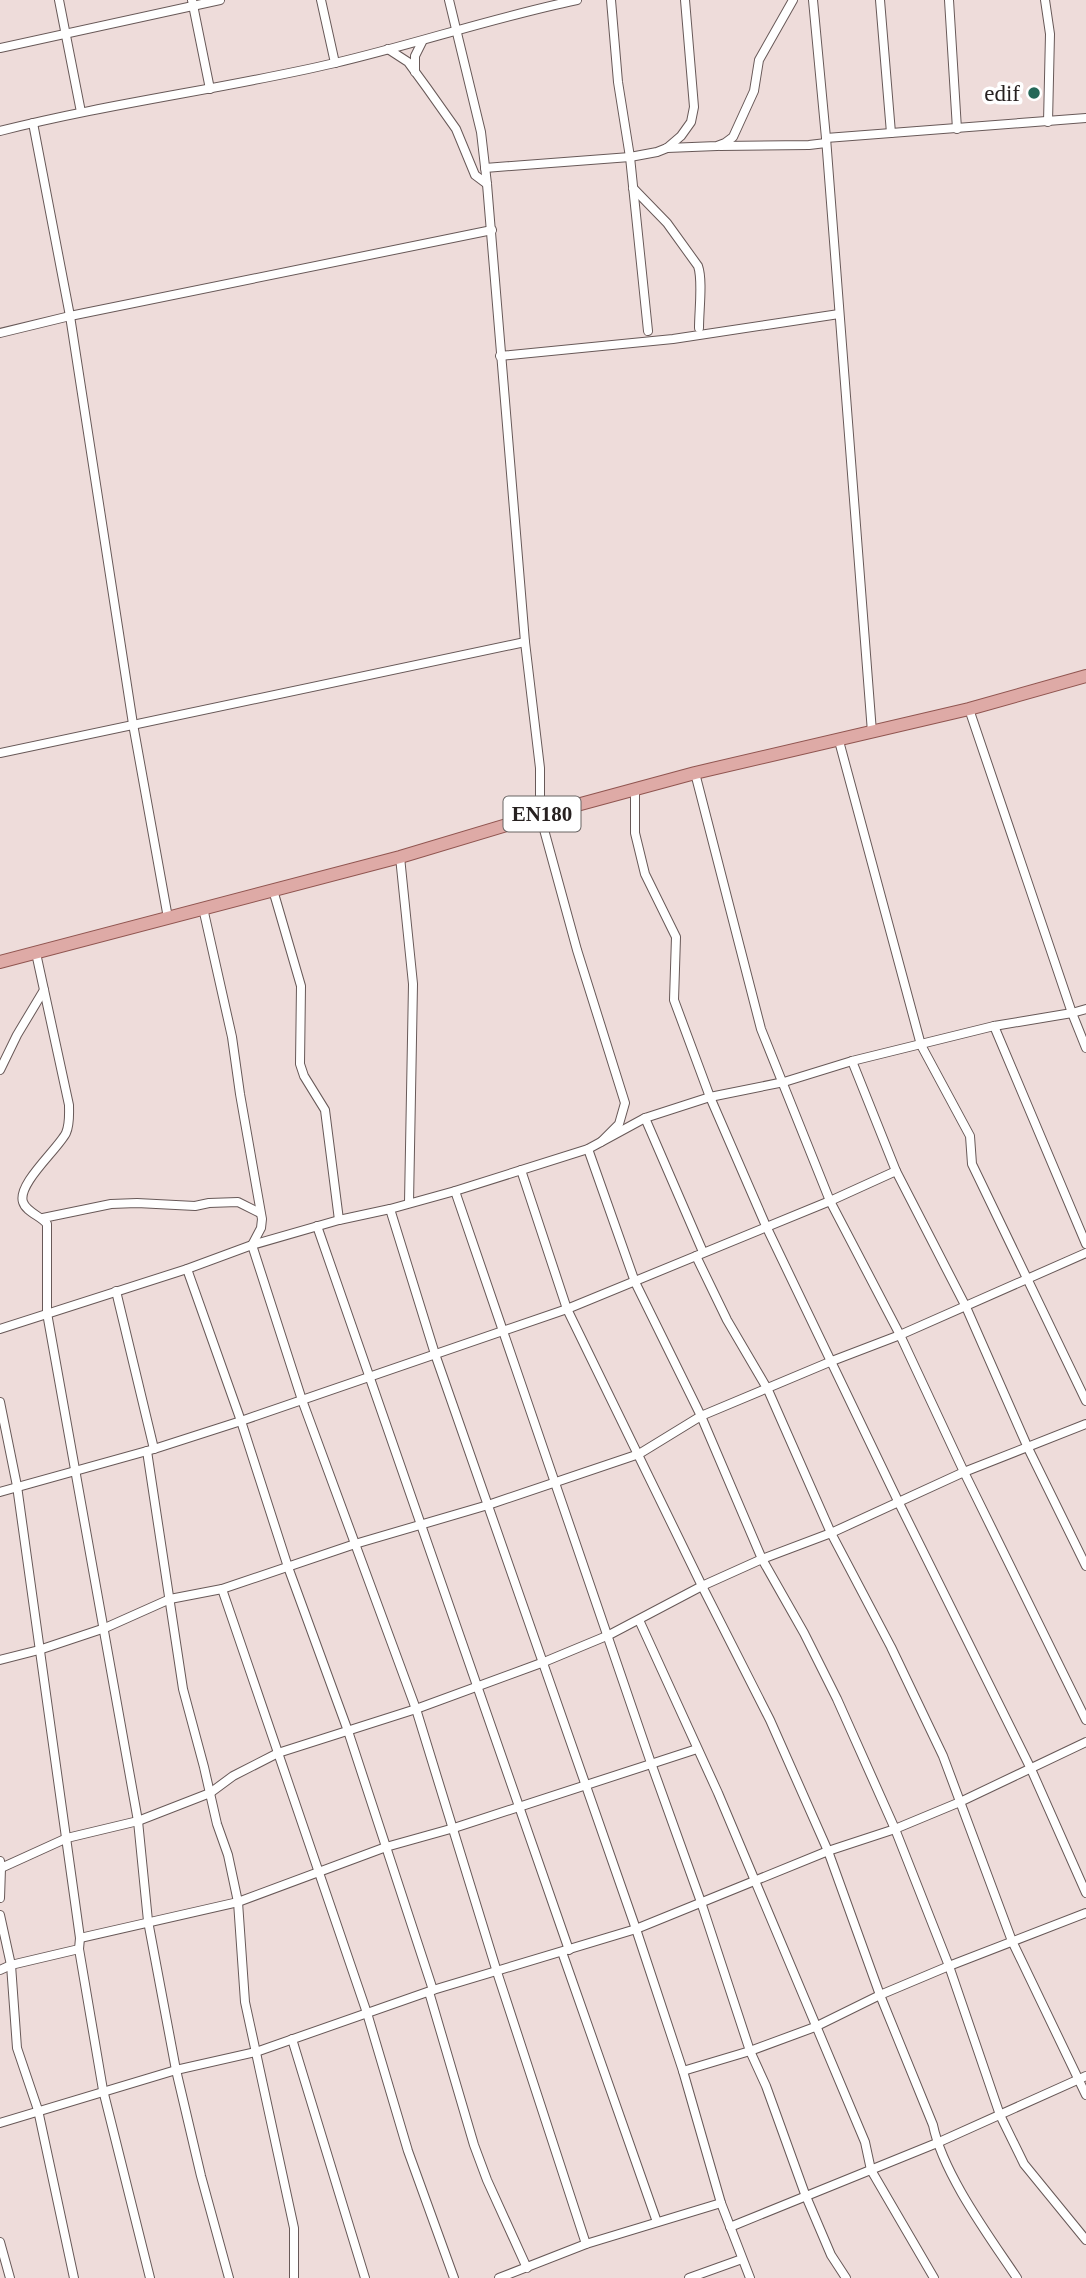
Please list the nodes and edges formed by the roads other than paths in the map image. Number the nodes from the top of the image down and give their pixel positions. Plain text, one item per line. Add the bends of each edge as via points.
1 (59, 0) edge
2 (220, 0) edge
3 (321, 0) edge
4 (449, 0) edge
5 (529, 0) edge
6 (577, 0) edge
7 (611, 0) edge
8 (685, 0) edge
9 (793, 0) edge
10 (813, 0) edge
11 (880, 0) edge
12 (949, 0) edge
13 (1045, 0) edge
14 (192, 3) edge
15 (530, 10) junction
16 (455, 32) junction
17 (66, 35) junction
18 (422, 42) junction
19 (0, 48) edge
20 (388, 50) junction
21 (335, 63) junction
22 (415, 72) junction
23 (210, 89) junction
24 (81, 112) junction
25 (1086, 118) edge
26 (1048, 122) junction
27 (33, 123) junction
28 (957, 129) junction
29 (0, 131) edge
30 (891, 133) junction
31 (826, 140) junction
32 (717, 146) junction
33 (667, 149) junction
34 (630, 157) junction
35 (485, 168) junction
36 (487, 184) junction
37 (633, 188) junction
38 (492, 230) junction
39 (839, 314) junction
40 (70, 316) junction
41 (699, 328) dead end
42 (648, 331) dead end
43 (0, 333) edge
44 (500, 356) junction
45 (525, 642) junction
46 (1086, 676) edge
47 (969, 709) junction
48 (133, 724) junction
49 (872, 732) junction
50 (839, 741) junction
51 (0, 753) edge
52 (695, 773) junction
53 (635, 790) junction
54 (540, 815) junction
55 (400, 857) junction
56 (272, 890) junction
57 (203, 908) junction
58 (168, 918) junction
59 (36, 953) junction
60 (0, 962) edge
61 (44, 990) junction
62 (1086, 1009) edge
63 (1072, 1013) junction
64 (994, 1026) junction
65 (921, 1045) junction
66 (1086, 1048) edge
67 (852, 1061) junction
68 (0, 1070) edge
69 (784, 1082) junction
70 (710, 1097) junction
71 (645, 1118) junction
72 (601, 1142) junction
73 (588, 1149) junction
74 (521, 1170) junction
75 (896, 1171) junction
76 (455, 1191) junction
77 (830, 1201) junction
78 (409, 1203) junction
79 (390, 1209) junction
80 (260, 1213) junction
81 (43, 1218) junction
82 (339, 1220) junction
83 (317, 1226) junction
84 (766, 1226) junction
85 (1086, 1244) edge
86 (252, 1245) junction
87 (1086, 1253) edge
88 (700, 1254) junction
89 (187, 1269) junction
90 (1028, 1278) junction
91 (635, 1282) junction
92 (116, 1291) junction
93 (966, 1307) junction
94 (567, 1309) junction
95 (47, 1312) junction
96 (0, 1329) edge
97 (503, 1330) junction
98 (900, 1335) junction
99 (435, 1354) junction
100 (832, 1361) junction
101 (370, 1378) junction
102 (768, 1390) junction
103 (302, 1400) junction
104 (1086, 1401) edge
105 (0, 1402) edge
106 (701, 1416) junction
107 (241, 1421) junction
108 (1086, 1424) edge
109 (1028, 1448) junction
110 (150, 1450) junction
111 (639, 1454) junction
112 (76, 1471) junction
113 (964, 1472) junction
114 (555, 1481) junction
115 (17, 1486) junction
116 (0, 1492) edge
117 (898, 1501) junction
118 (488, 1505) junction
119 (421, 1526) junction
120 (831, 1533) junction
121 (355, 1544) junction
122 (762, 1559) junction
123 (1086, 1566) edge
124 (288, 1567) junction
125 (702, 1586) junction
126 (222, 1589) junction
127 (170, 1599) junction
128 (639, 1620) junction
129 (105, 1628) junction
130 (609, 1635) junction
131 (39, 1650) junction
132 (0, 1660) edge
133 (544, 1662) junction
134 (476, 1687) junction
135 (416, 1709) junction
136 (1086, 1720) edge
137 (348, 1731) junction
138 (1086, 1742) edge
139 (697, 1749) junction
140 (278, 1753) junction
141 (651, 1763) junction
142 (1031, 1769) junction
143 (586, 1786) junction
144 (210, 1793) junction
145 (960, 1802) junction
146 (519, 1806) junction
147 (138, 1821) junction
148 (454, 1828) junction
149 (895, 1829) junction
150 (67, 1838) junction
151 (386, 1847) junction
152 (828, 1850) junction
153 (1, 1864) edge
154 (320, 1872) junction
155 (754, 1882) junction
156 (1086, 1893) edge
157 (0, 1898) edge
158 (238, 1902) junction
159 (701, 1902) junction
160 (1086, 1913) edge
161 (0, 1915) edge
162 (149, 1921) junction
163 (636, 1929) junction
164 (80, 1938) junction
165 (1012, 1941) junction
166 (79, 1949) junction
167 (566, 1951) junction
168 (10, 1965) junction
169 (949, 1966) junction
170 (0, 1970) edge
171 (496, 1972) junction
172 (431, 1991) junction
173 (880, 1995) junction
174 (368, 2013) junction
175 (815, 2027) junction
176 (292, 2039) junction
177 (750, 2051) junction
178 (256, 2052) junction
179 (176, 2070) junction
180 (683, 2071) junction
181 (1082, 2077) edge
182 (103, 2090) junction
183 (1086, 2095) edge
184 (38, 2110) junction
185 (1000, 2115) junction
186 (0, 2123) edge
187 (937, 2143) junction
188 (872, 2170) junction
189 (805, 2194) junction
190 (721, 2203) junction
191 (657, 2222) junction
192 (730, 2227) junction
193 (1086, 2240) edge
194 (0, 2242) edge
195 (586, 2244) junction
196 (742, 2259) junction
197 (527, 2267) junction
198 (10, 2278) edge
199 (74, 2278) edge
200 (150, 2278) edge
201 (229, 2278) edge
202 (294, 2278) edge
203 (365, 2278) edge
204 (454, 2278) edge
205 (499, 2278) edge
206 (689, 2278) edge
207 (750, 2278) edge
208 (846, 2278) edge
209 (934, 2278) edge
210 (1017, 2278) edge

1 - 17 street
2 - 14 street
3 - 21 street
4 - 16 street
5 - 15 street
6 - 15 street
7 - 34 street
8 - 33 street via 694,107 691,122
9 - 32 street via 759,61 754,91 739,127 726,144
10 - 31 street
11 - 30 street
12 - 28 street
13 - 26 street via 1050,34
14 - 17 street
14 - 23 street
15 - 16 street
16 - 18 street
16 - 35 street via 481,132
17 - 19 street
17 - 24 street
18 - 20 street
18 - 22 street via 415,56
20 - 21 street
20 - 22 street
21 - 23 street
22 - 36 street via 456,129 475,174
23 - 24 street
24 - 27 street
25 - 26 street
26 - 28 street
27 - 29 street
27 - 40 street
28 - 30 street
30 - 31 street
31 - 32 street via 809,145
31 - 39 street
32 - 33 street
33 - 34 street
34 - 35 street
34 - 37 street
35 - 36 street
36 - 38 street
37 - 41 street via 667,223 698,266
37 - 42 street
38 - 40 street
38 - 44 street
39 - 44 street via 673,340
39 - 49 street
40 - 43 street
40 - 48 street
44 - 45 street
45 - 48 street
45 - 54 street via 540,768
46 - 47 main road, EN180
47 - 49 main road, EN180
47 - 63 street
48 - 51 street
48 - 58 street
49 - 50 main road, EN180
50 - 52 main road, EN180
50 - 65 street
52 - 53 main road, EN180
52 - 69 street via 761,1029
53 - 54 main road, EN180
53 - 70 street via 635,832 645,874 676,937 674,1000
54 - 55 main road, EN180
54 - 72 street via 625,1103 619,1124
55 - 56 main road, EN180
55 - 78 street via 413,985
56 - 57 main road, EN180
56 - 82 street via 301,986 300,1064 325,1110
57 - 58 main road, EN180
57 - 80 street via 232,1037
58 - 59 main road, EN180
59 - 60 main road, EN180
59 - 61 street
61 - 68 street
61 - 81 street via 69,1121 66,1133 23,1191 24,1205
62 - 63 street
63 - 64 street
63 - 66 street
64 - 65 street
64 - 85 street
65 - 67 street
65 - 90 street via 970,1136 972,1164
67 - 69 street
67 - 75 street
69 - 70 street
69 - 77 street
70 - 71 street
70 - 84 street
71 - 72 street
71 - 88 street
72 - 73 street
73 - 74 street
73 - 91 street
74 - 76 street
74 - 94 street
75 - 77 street
75 - 93 street
76 - 78 street
76 - 97 street
77 - 84 street
77 - 98 street
78 - 79 street
79 - 82 street
79 - 99 street
80 - 81 street via 238,1202 195,1206 137,1203
80 - 86 street via 261,1227
81 - 95 street via 47,1224
82 - 83 street
83 - 86 street
83 - 101 street
84 - 88 street
84 - 100 street
86 - 89 street
86 - 103 street
87 - 90 street
88 - 91 street
88 - 102 street via 727,1320
89 - 92 street
89 - 107 street
90 - 93 street
90 - 104 street
91 - 94 street
91 - 106 street
92 - 95 street
92 - 110 street
93 - 98 street
93 - 109 street
94 - 97 street
94 - 111 street
95 - 96 street
95 - 112 street
97 - 99 street
97 - 114 street
98 - 100 street
98 - 113 street
99 - 101 street
99 - 118 street
100 - 102 street
100 - 117 street
101 - 103 street
101 - 119 street
102 - 106 street
102 - 120 street
103 - 107 street
103 - 121 street
105 - 115 street
106 - 111 street
106 - 122 street
107 - 110 street
107 - 124 street
108 - 109 street
109 - 113 street
109 - 123 street
110 - 112 street
110 - 127 street
111 - 114 street
111 - 125 street
112 - 115 street
112 - 129 street
113 - 117 street
113 - 136 street
114 - 118 street
114 - 130 street
115 - 116 street
115 - 131 street
117 - 120 street
117 - 142 street
118 - 119 street
118 - 133 street
119 - 121 street
119 - 134 street
120 - 122 street
120 - 145 street via 891,1647
121 - 124 street
121 - 135 street
122 - 125 street
122 - 149 street via 837,1699
124 - 126 street
124 - 137 street
125 - 128 street
125 - 152 street via 770,1720
126 - 127 street
126 - 140 street
127 - 129 street
127 - 144 street via 183,1689
128 - 130 street
128 - 139 street
129 - 131 street
129 - 147 street
130 - 133 street
130 - 141 street
131 - 132 street
131 - 150 street
133 - 134 street
133 - 143 street
134 - 135 street
134 - 146 street
135 - 137 street
135 - 148 street
137 - 140 street
137 - 151 street
138 - 142 street
139 - 141 street
139 - 155 street
140 - 144 street
140 - 154 street
141 - 143 street
141 - 159 street
142 - 145 street
142 - 156 street
143 - 146 street
143 - 163 street
144 - 147 street
144 - 158 street
145 - 149 street
145 - 165 street
146 - 148 street
146 - 167 street
147 - 150 street
147 - 162 street
148 - 151 street
148 - 171 street
149 - 152 street
149 - 169 street
150 - 153 street
150 - 164 street
151 - 154 street
151 - 172 street
152 - 155 street
152 - 173 street
153 - 157 street
154 - 158 street
154 - 174 street
155 - 159 street
155 - 175 street
158 - 162 street
158 - 178 street via 245,2002
159 - 163 street
159 - 177 street
160 - 165 street
161 - 168 street
162 - 164 street
162 - 179 street
163 - 167 street
163 - 180 street
164 - 166 street
165 - 169 street
165 - 181 street
166 - 168 street
166 - 182 street
167 - 171 street
167 - 191 street
168 - 170 street
168 - 184 street via 17,2048
169 - 173 street
169 - 185 street
171 - 172 street
171 - 195 street
172 - 174 street
172 - 197 street via 474,2145
173 - 175 street
173 - 187 street
174 - 176 street
174 - 204 street via 408,2151
175 - 177 street
175 - 188 street via 865,2142
176 - 178 street
176 - 203 street
177 - 180 street
177 - 189 street
178 - 179 street
178 - 202 street via 294,2228
179 - 182 street
179 - 201 street
180 - 190 street
181 - 183 street
181 - 185 street
182 - 184 street
182 - 200 street
184 - 186 street
184 - 199 street
185 - 187 street
185 - 193 street via 1024,2164
187 - 188 street
187 - 210 street via 975,2215
188 - 189 street
188 - 209 street
189 - 192 street
189 - 208 street
190 - 191 street
190 - 192 street
191 - 195 street
192 - 196 street
194 - 198 street
195 - 197 street
196 - 206 street
196 - 207 street
197 - 205 street

